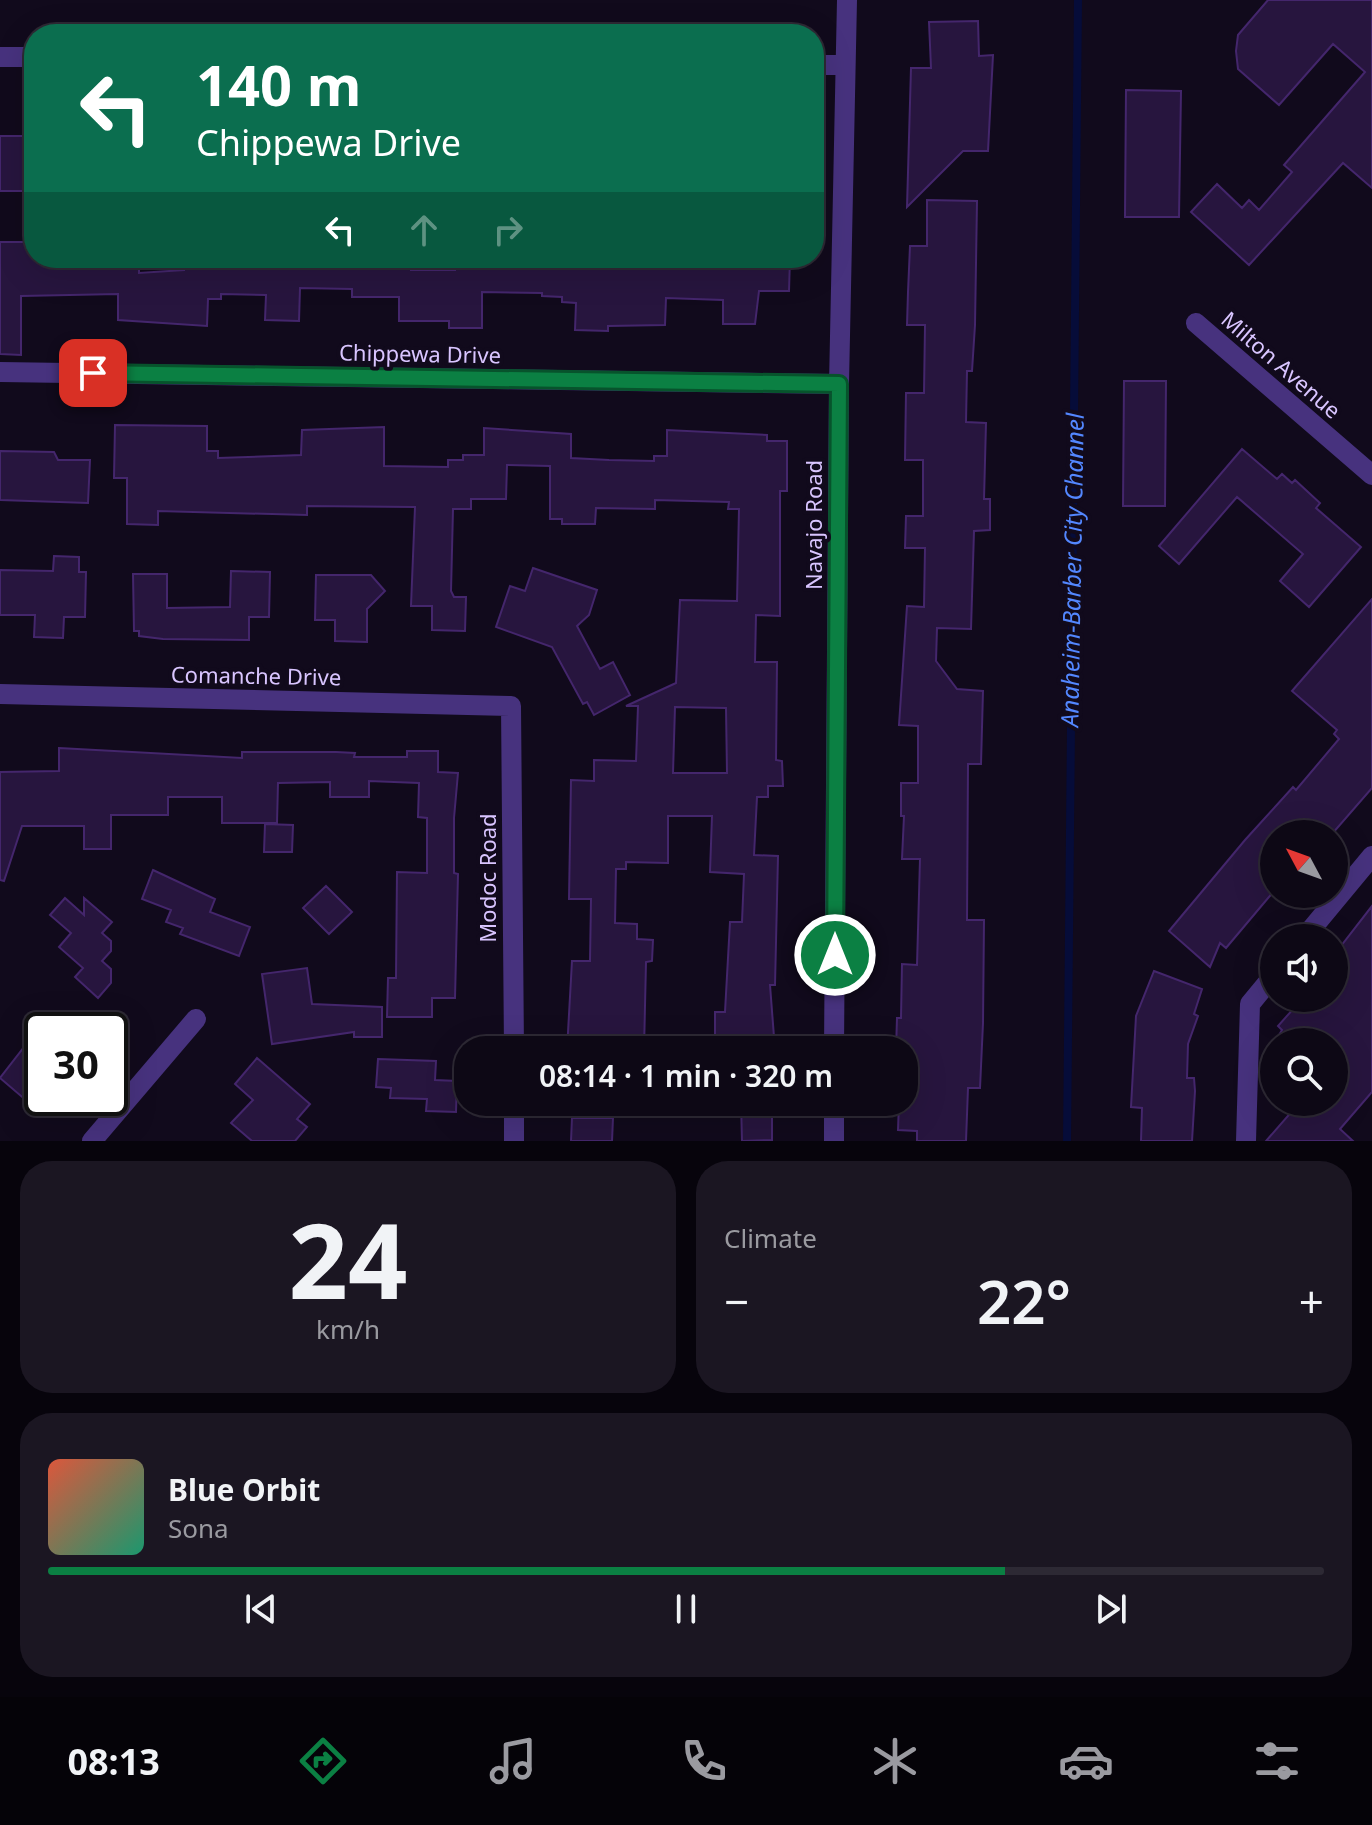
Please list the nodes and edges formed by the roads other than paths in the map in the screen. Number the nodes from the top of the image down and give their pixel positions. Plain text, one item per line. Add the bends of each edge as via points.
1 (847, 0) edge
2 (0, 57) edge
3 (24, 57) edge
4 (824, 65) edge
5 (845, 65) junction
6 (1196, 323) dead end
7 (0, 372) edge
8 (839, 384) junction
9 (1372, 475) edge
10 (0, 694) edge
11 (511, 706) joint
12 (1372, 856) edge
13 (1316, 924) edge
14 (1260, 992) edge
15 (196, 1019) dead end
16 (514, 1036) edge
17 (834, 1036) edge
18 (514, 1116) edge
19 (834, 1116) edge
20 (92, 1141) edge
21 (514, 1141) edge
22 (834, 1141) edge
23 (1246, 1141) edge

1 - 5 street, Navajo Road
2 - 3 street
4 - 5 street
5 - 8 street, Navajo Road
6 - 9 street, Milton Avenue
7 - 8 street, Chippewa Drive
8 - 17 street, Navajo Road
10 - 11 street, Comanche Drive
11 - 16 street, Modoc Road
12 - 13 street
14 - 23 street via 1250,1004
15 - 20 street
18 - 21 street
19 - 22 street

